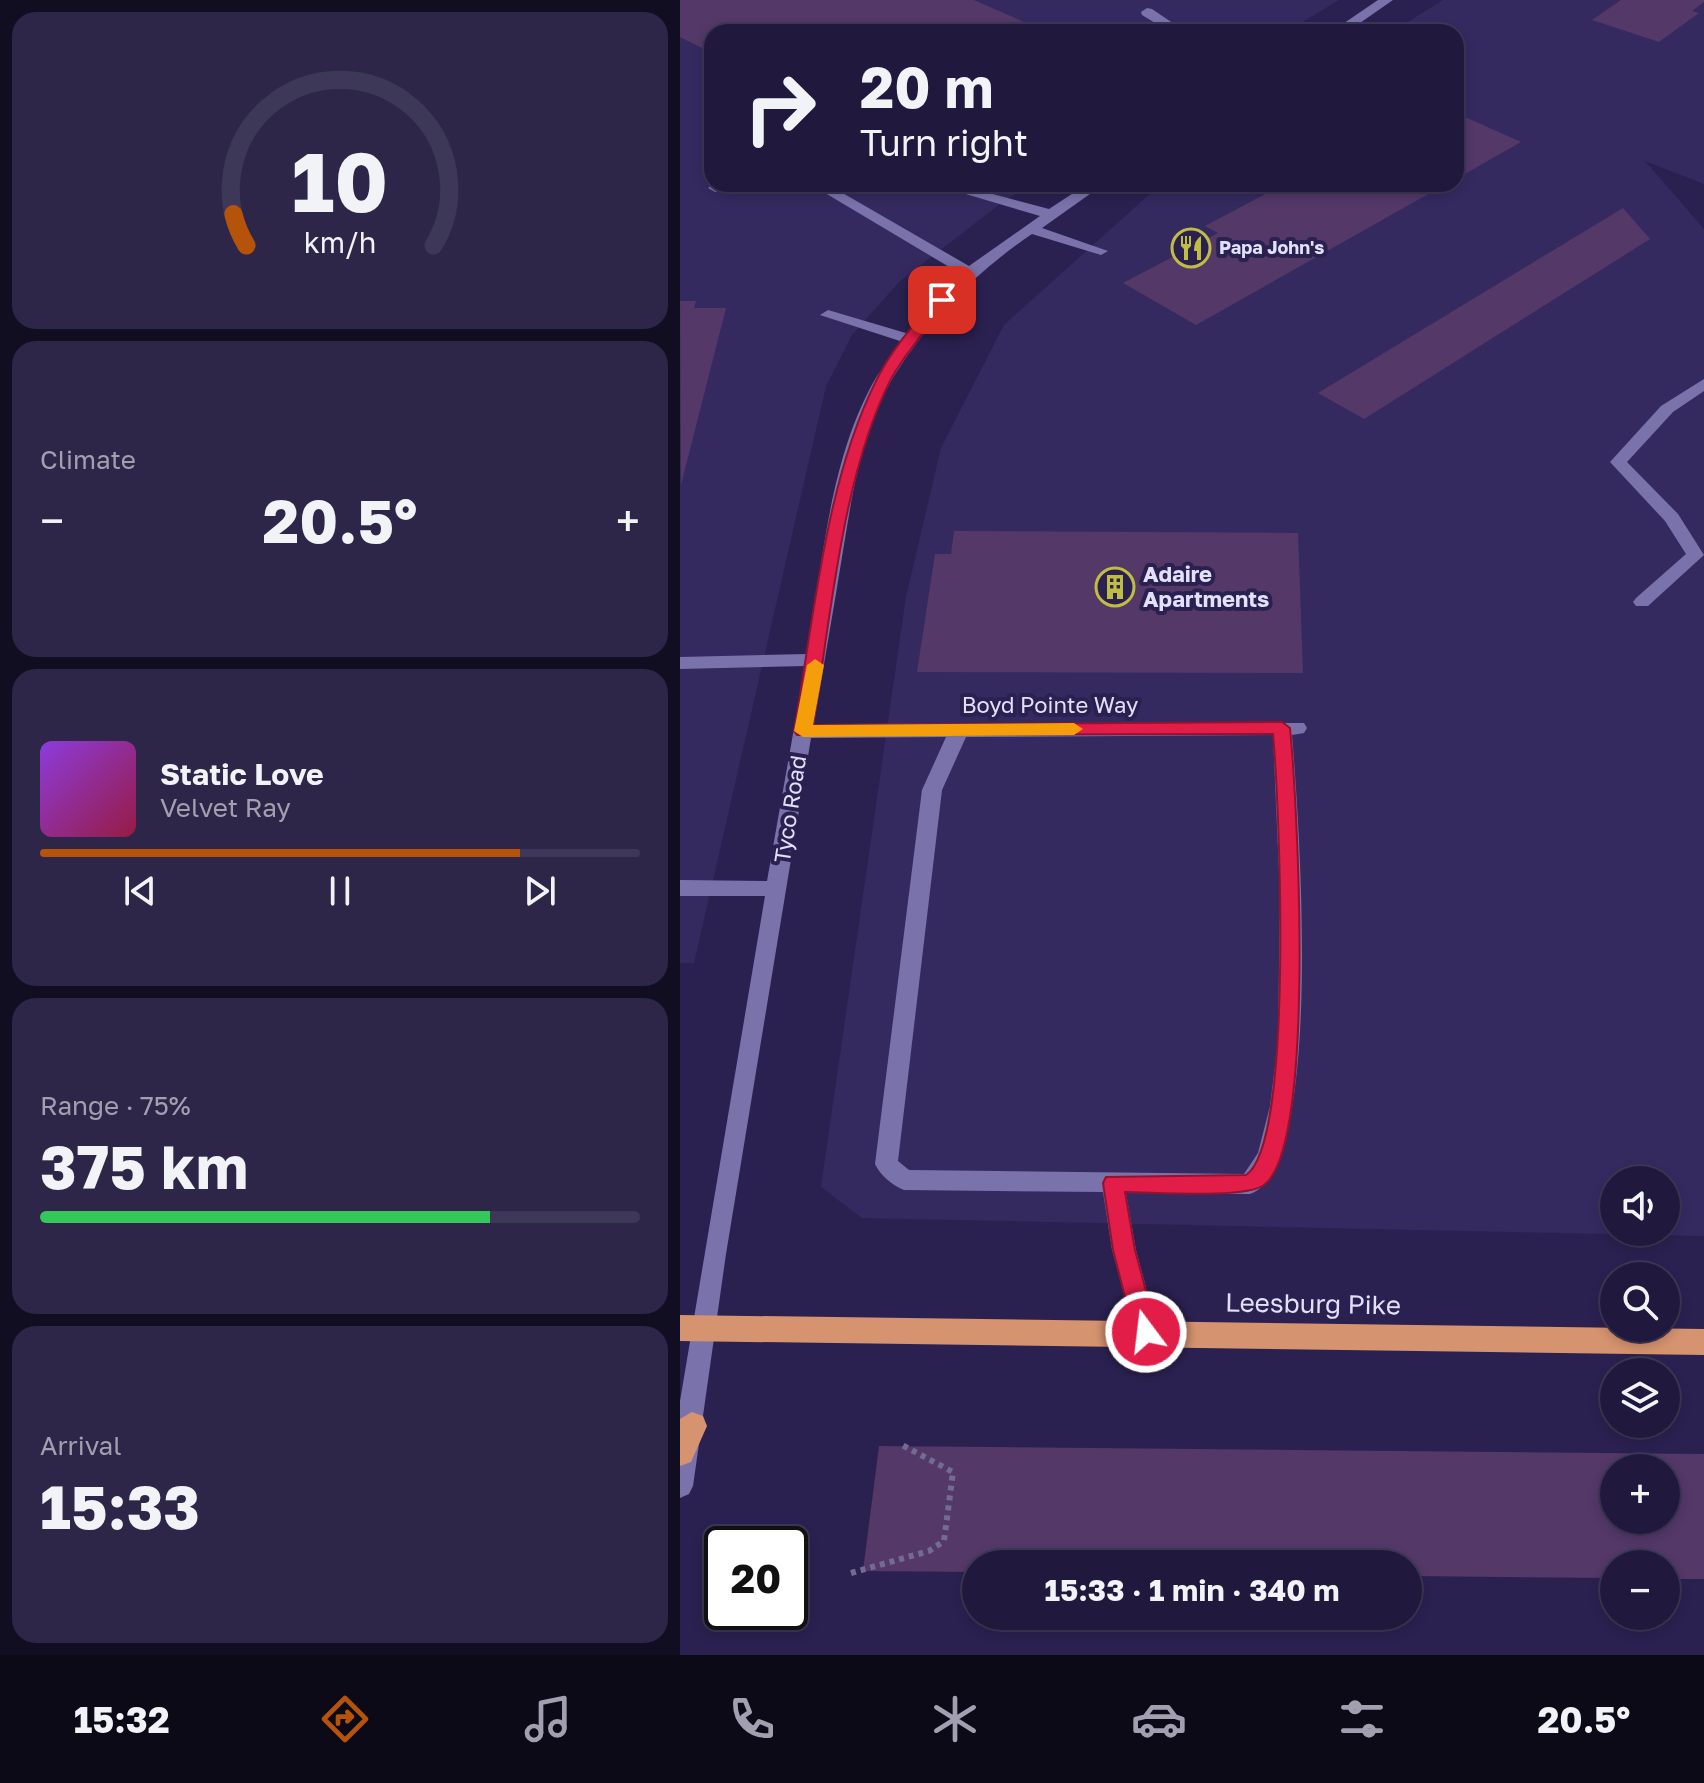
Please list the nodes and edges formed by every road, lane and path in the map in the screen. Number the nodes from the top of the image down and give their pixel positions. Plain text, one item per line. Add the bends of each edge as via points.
1 (1387, 0) edge
2 (1147, 12) dead end
3 (1166, 24) edge
4 (1350, 24) edge
5 (831, 192) edge
6 (969, 192) edge
7 (1084, 192) edge
8 (1050, 214) junction
9 (1028, 228) junction
10 (1101, 251) dead end
11 (971, 273) junction
12 (828, 315) dead end
13 (910, 339) junction
14 (1704, 384) edge
15 (1642, 602) dead end
16 (816, 660) junction
17 (680, 663) edge
18 (959, 730) junction
19 (803, 731) junction
20 (680, 888) edge
21 (777, 889) junction
22 (1113, 1183) junction
23 (692, 1328) edge
24 (1146, 1332) junction
25 (1704, 1342) edge
26 (686, 1439) edge
27 (900, 1444) dead end
28 (680, 1486) edge
29 (851, 1573) dead end

1 - 4 street
2 - 3 street
5 - 11 street
6 - 8 street
7 - 8 street, Tyco Road
8 - 9 street, Tyco Road
9 - 10 street
9 - 11 street, Tyco Road
11 - 13 street, Tyco Road
12 - 13 street
13 - 16 street, Tyco Road via 862,428 846,484
14 - 15 street via 1667,409 1618,462 1672,518 1695,555
16 - 17 street
16 - 19 street, Tyco Road
18 - 19 street, Boyd Pointe Way
18 - 22 street via 932,790 886,1164 904,1180
18 - 22 street, Boyd Pointe Way via 1289,728 1290,1037 1272,1151 1261,1177 1250,1184
19 - 21 street, Tyco Road
20 - 21 street
21 - 23 street, Tyco Road
22 - 24 street
23 - 24 highway, Leesburg Pike
23 - 26 street, Tyco Road
24 - 25 highway, Leesburg Pike
26 - 28 street, Tyco Road
27 - 29 path via 909,1453 947,1464 953,1472 945,1540 936,1549 878,1561

